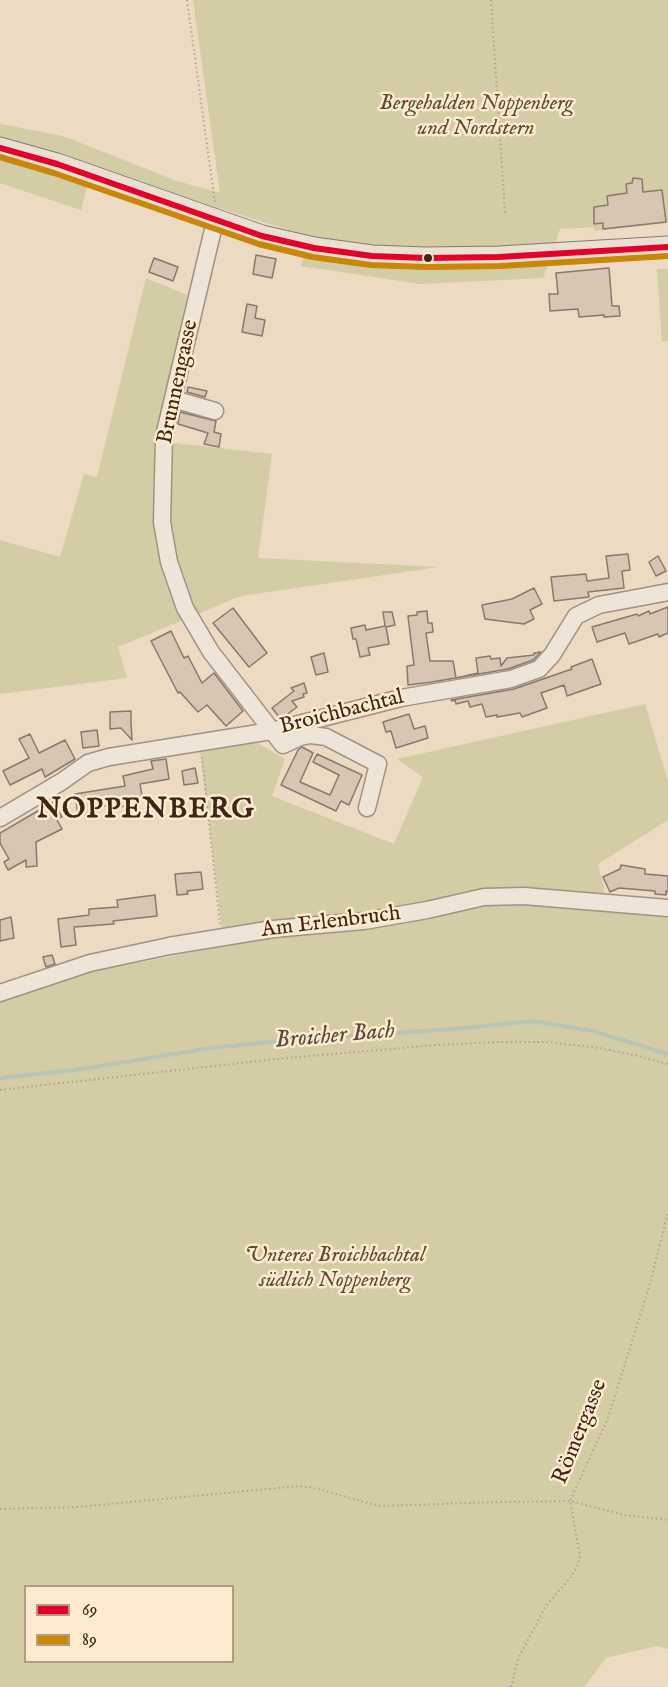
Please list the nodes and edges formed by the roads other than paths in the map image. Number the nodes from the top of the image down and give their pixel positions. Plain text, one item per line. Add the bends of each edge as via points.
1 (0, 148) edge
2 (215, 221) junction
3 (668, 247) edge
4 (173, 399) junction
5 (215, 411) dead end
6 (668, 592) edge
7 (271, 731) junction
8 (367, 808) dead end
9 (0, 818) edge
10 (668, 908) edge
11 (0, 993) edge

1 - 2 main road via 57,164
2 - 3 main road via 314,248 372,256 499,257
2 - 4 street, Brunnengasse
4 - 5 street
4 - 7 street, Brunnengasse via 164,436 162,522 169,562 185,608 206,643
6 - 7 street, Broichbachtal via 599,605 576,616 552,655 530,673 401,698
7 - 8 street via 283,745 311,735 327,738 378,764
7 - 9 street, Broichbachtal via 88,763
10 - 11 street, Am Erlenbruch via 524,896 484,897 364,921 221,936 90,963

